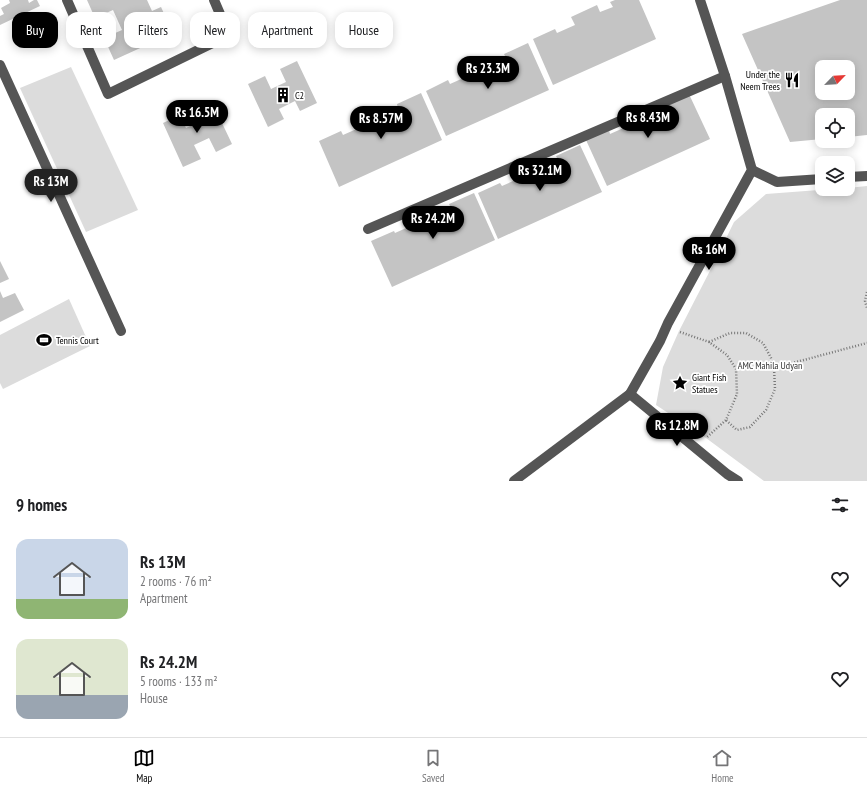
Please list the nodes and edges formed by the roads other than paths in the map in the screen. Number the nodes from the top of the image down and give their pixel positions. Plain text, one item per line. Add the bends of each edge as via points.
1 (67, 0) edge
2 (214, 0) edge
3 (700, 0) edge
4 (0, 65) edge
5 (725, 76) junction
6 (752, 170) junction
7 (867, 176) edge
8 (855, 177) edge
9 (815, 179) edge
10 (368, 228) dead end
11 (121, 332) dead end
12 (630, 394) junction
13 (514, 481) edge
14 (738, 481) edge

1 - 2 street via 108,94 229,35
3 - 5 street
4 - 11 street
5 - 6 street
5 - 10 street
6 - 9 street via 777,182
6 - 12 street
7 - 8 street
12 - 13 street
12 - 14 street

